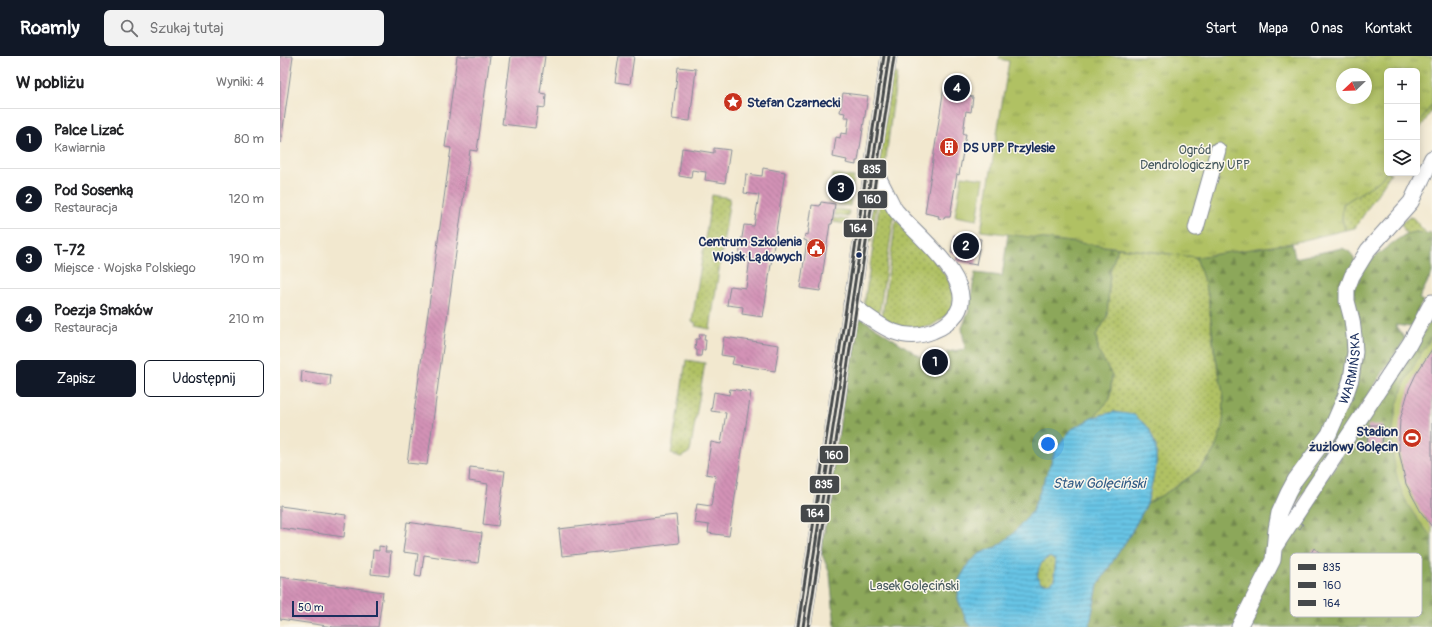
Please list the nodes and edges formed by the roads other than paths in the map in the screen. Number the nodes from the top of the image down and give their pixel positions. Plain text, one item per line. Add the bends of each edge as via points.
1 (889, 56) edge
2 (1218, 150) dead end
3 (1432, 158) edge
4 (872, 166) junction
5 (1196, 228) dead end
6 (1432, 302) edge
7 (851, 304) junction
8 (1275, 546) junction
9 (803, 627) edge
10 (1239, 627) edge

1 - 4 street
2 - 5 street
3 - 8 street, WARMIŃSKA via 1411,202 1368,250 1347,288 1355,352 1351,379 1329,434 1288,493 1279,513
4 - 7 street
4 - 7 street via 896,211 952,273 962,296 960,308 951,321 942,328 913,337 894,332
6 - 8 street via 1410,343
7 - 9 street
8 - 10 street, WARMIŃSKA via 1273,560

